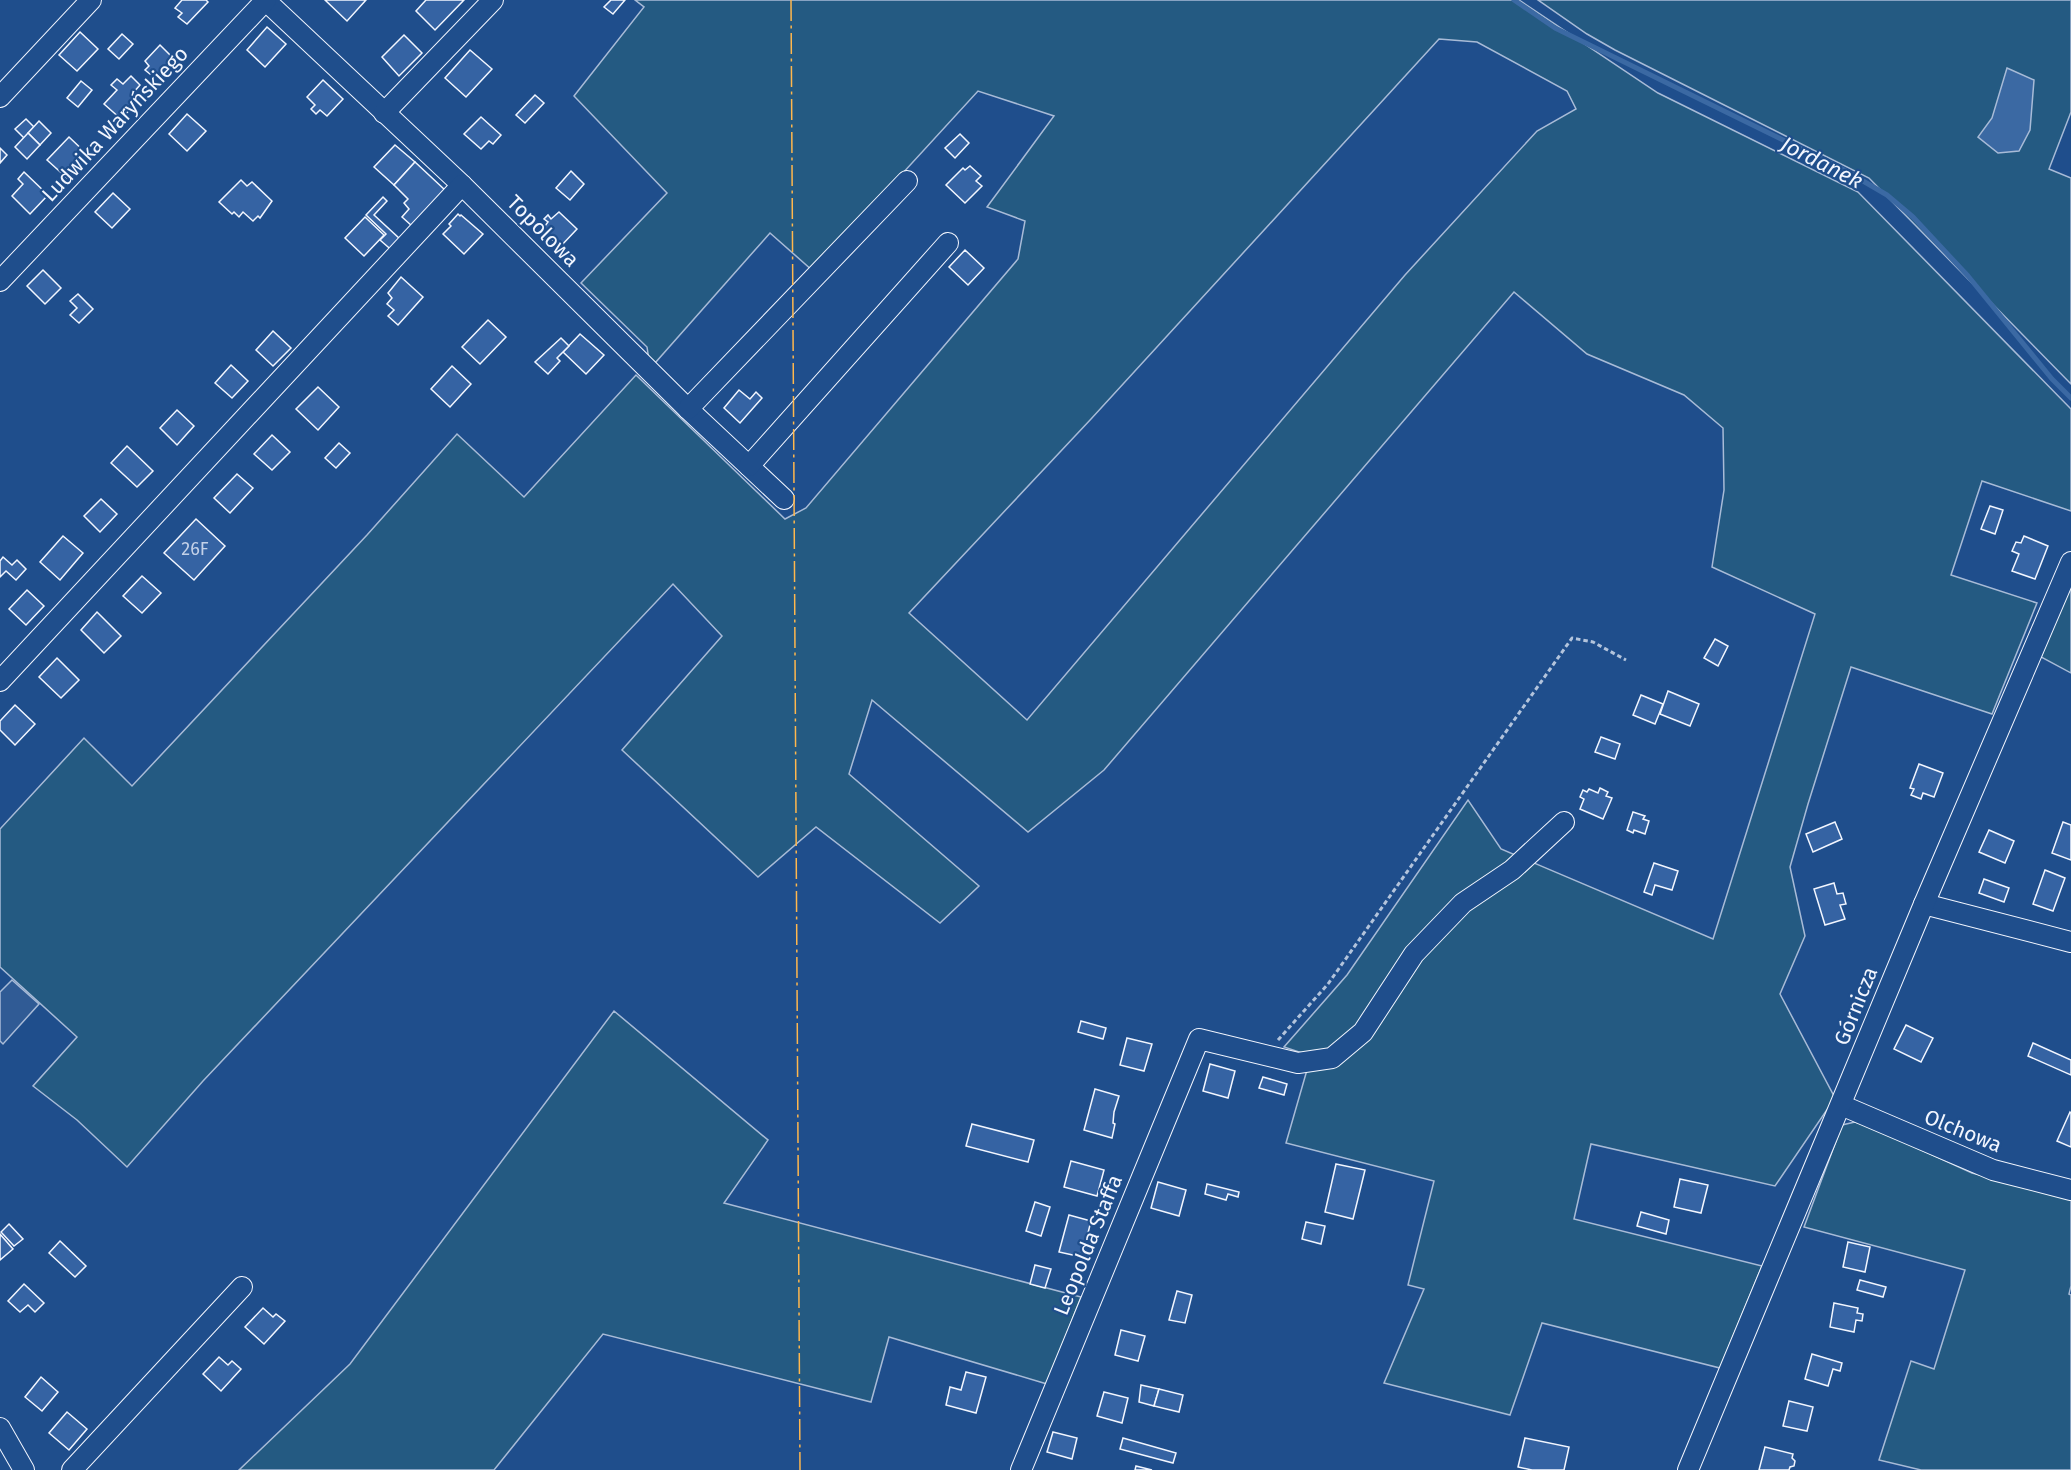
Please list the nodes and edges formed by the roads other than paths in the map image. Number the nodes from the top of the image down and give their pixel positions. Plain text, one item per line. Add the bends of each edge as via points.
1 (91, 0) edge
2 (265, 0) edge
3 (493, 0) edge
4 (0, 97) edge
5 (384, 113) junction
6 (907, 181) dead end
7 (462, 185) junction
8 (948, 243) dead end
9 (0, 281) edge
10 (688, 409) junction
11 (749, 466) junction
12 (784, 499) dead end
13 (2071, 562) edge
14 (0, 681) edge
15 (1564, 822) dead end
16 (1924, 904) junction
17 (2071, 942) edge
18 (1841, 1105) junction
19 (2071, 1190) edge
20 (242, 1287) dead end
21 (0, 1428) edge
22 (24, 1470) edge
23 (72, 1470) edge
24 (1021, 1470) edge
25 (1688, 1470) edge

1 - 4 street
2 - 5 street, Topolowa
2 - 9 street, Ludwika Waryńskiego
3 - 5 street
5 - 7 street, Topolowa
6 - 10 street
7 - 10 street, Topolowa
7 - 14 street
8 - 11 street
10 - 11 street, Topolowa
11 - 12 street, Topolowa
13 - 16 street, Górnicza
15 - 24 street, Leopolda Staffa via 1512,870 1463,903 1414,954 1363,1032 1332,1058 1298,1063 1199,1039
16 - 17 street
16 - 18 street, Górnicza
18 - 19 street, Olchowa via 1993,1170
18 - 25 street, Górnicza
20 - 23 street
21 - 22 street

